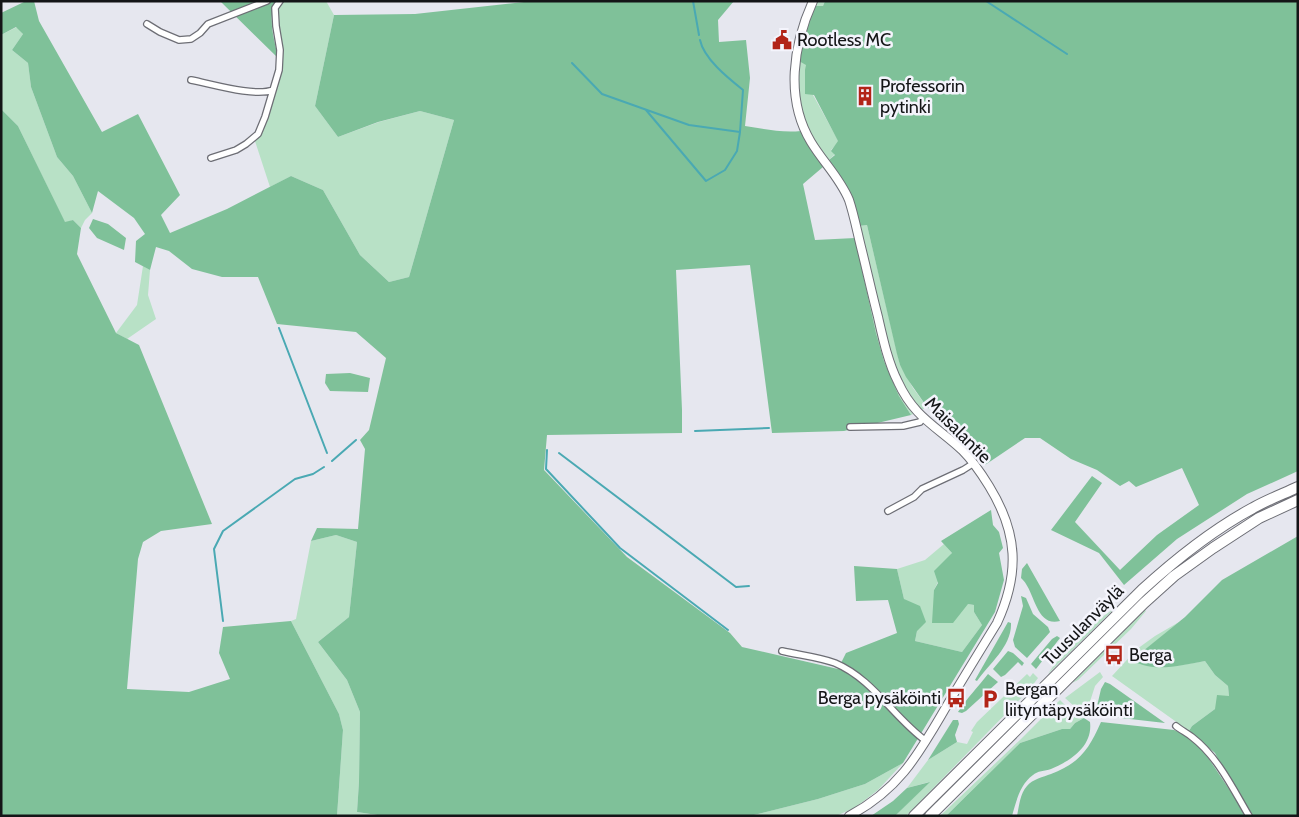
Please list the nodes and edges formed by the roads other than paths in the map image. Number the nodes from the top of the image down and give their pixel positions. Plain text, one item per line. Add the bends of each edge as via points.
1 (267, 1) edge
2 (280, 1) edge
3 (813, 1) edge
4 (146, 24) dead end
5 (191, 80) dead end
6 (273, 90) junction
7 (211, 158) dead end
8 (924, 418) junction
9 (850, 427) dead end
10 (974, 463) junction
11 (1298, 487) edge
12 (1298, 500) edge
13 (888, 511) dead end
14 (782, 651) dead end
15 (1176, 726) dead end
16 (926, 741) junction
17 (849, 816) edge
18 (914, 816) edge
19 (930, 816) edge
20 (1249, 816) edge

1 - 4 street via 208,24 190,39 179,40
2 - 6 street via 275,8 280,50
3 - 8 main road, Maisalantie via 798,47 794,75 798,113 810,140 850,200 891,366 904,395
5 - 6 street via 255,93
6 - 7 street via 258,134 241,148
8 - 9 street via 903,426
8 - 10 main road, Maisalantie
10 - 13 street via 922,489
10 - 16 main road, Maisalantie via 993,492 1006,522 1013,550 1010,585 997,623
11 - 18 highway, Tuusulanväylä via 1252,508 1198,542 1169,565
12 - 19 highway, Tuusulanväylä via 1259,518 1174,576
14 - 16 street via 833,663 849,671 866,683
15 - 20 street via 1207,751
16 - 17 main road, Maisalantie via 894,784 872,803

